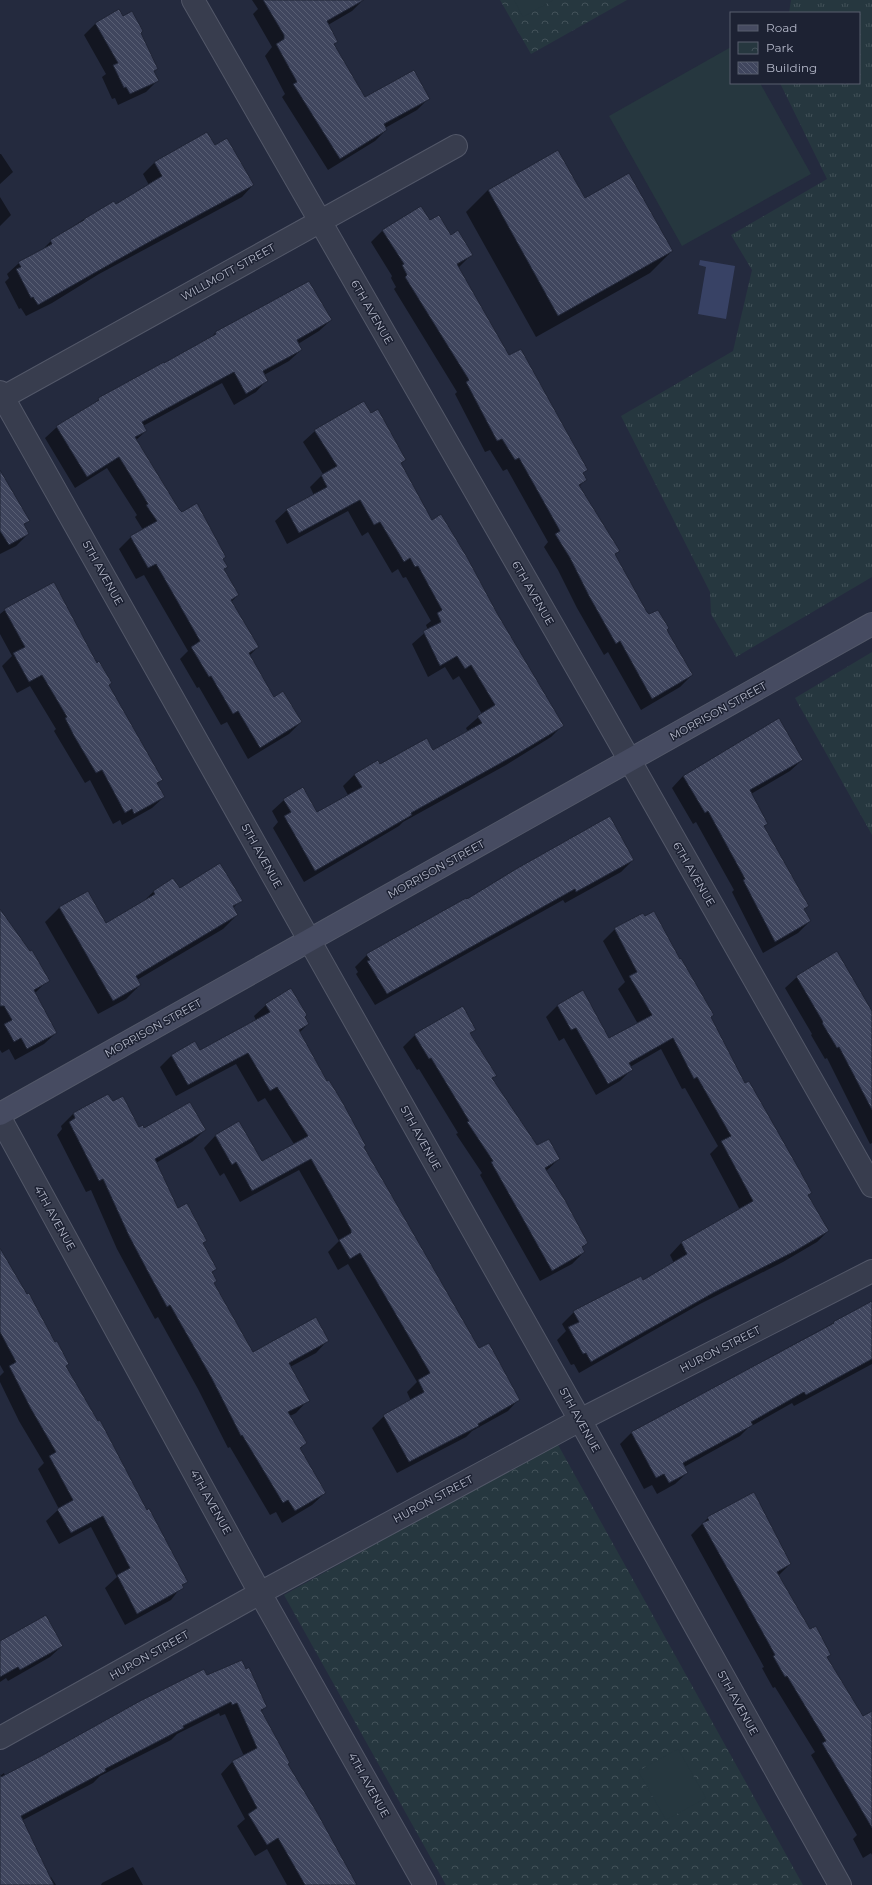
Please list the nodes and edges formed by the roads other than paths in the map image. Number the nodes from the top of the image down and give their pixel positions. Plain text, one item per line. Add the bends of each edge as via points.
1 (193, 0) edge
2 (456, 146) dead end
3 (319, 222) junction
4 (1, 396) edge
5 (872, 624) edge
6 (629, 761) junction
7 (309, 940) junction
8 (0, 1114) edge
9 (0, 1118) edge
10 (872, 1186) edge
11 (872, 1271) edge
12 (580, 1420) junction
13 (260, 1593) junction
14 (0, 1738) edge
15 (425, 1885) edge
16 (840, 1885) edge

1 - 3 street, 6TH AVENUE
2 - 3 street, WILLMOTT STREET
3 - 4 street, WILLMOTT STREET
3 - 6 street, 6TH AVENUE
4 - 7 street, 5TH AVENUE
5 - 6 street, MORRISON STREET
6 - 7 street, MORRISON STREET
6 - 10 street, 6TH AVENUE
7 - 8 street, MORRISON STREET
7 - 12 street, 5TH AVENUE
9 - 13 street, 4TH AVENUE
11 - 12 street, HURON STREET
12 - 13 street, HURON STREET
12 - 16 street, 5TH AVENUE
13 - 14 street, HURON STREET
13 - 15 street, 4TH AVENUE

